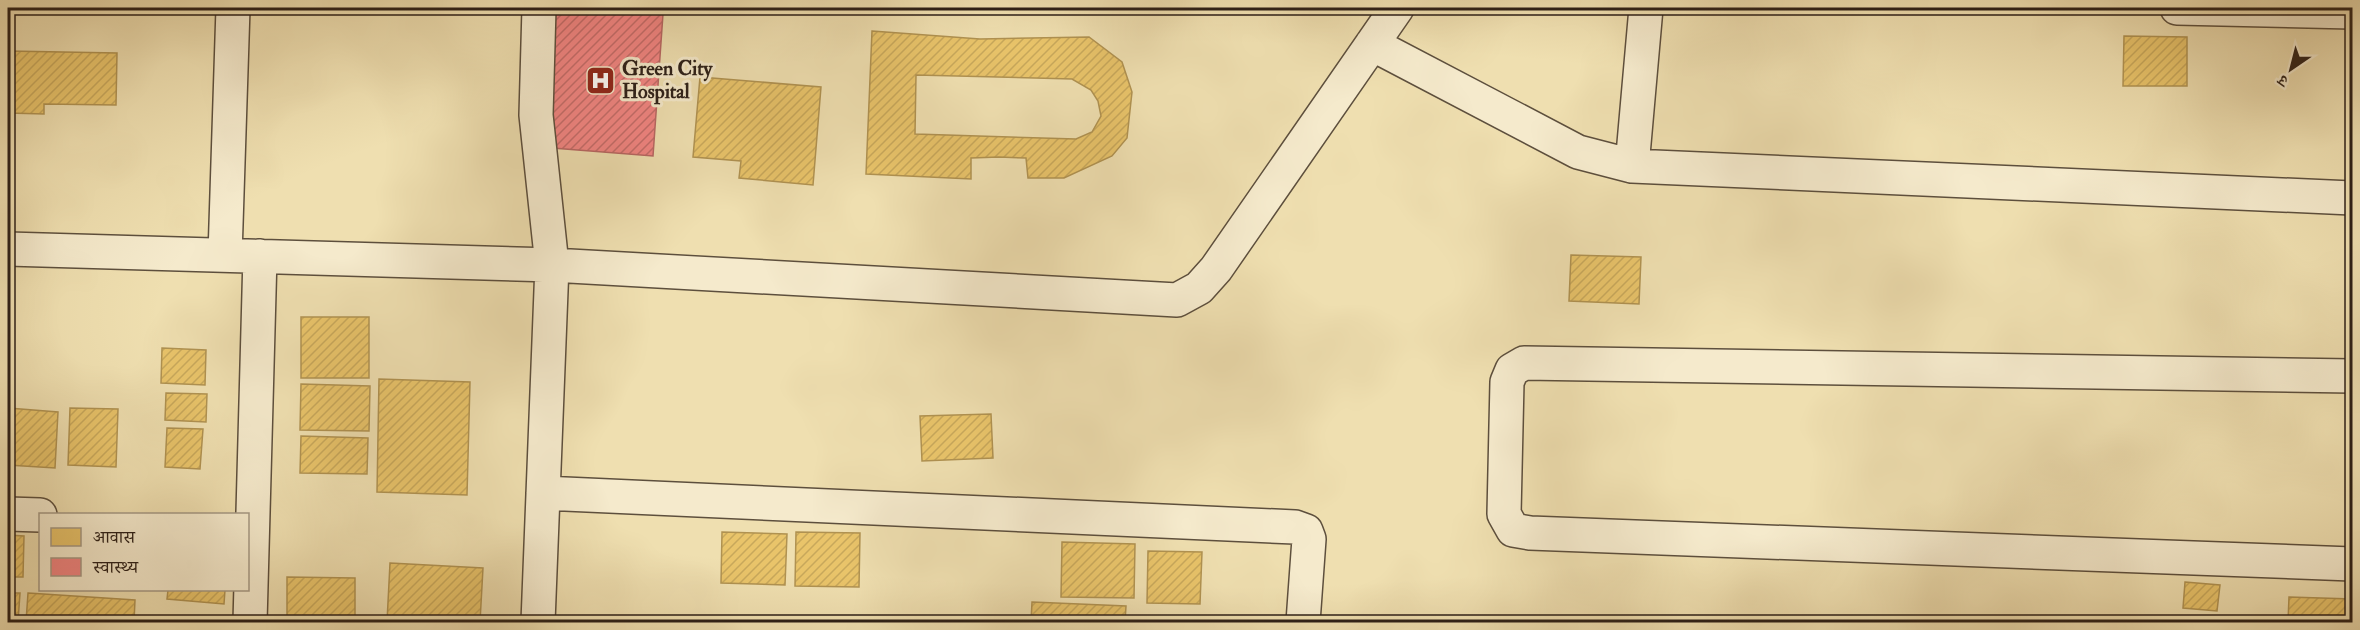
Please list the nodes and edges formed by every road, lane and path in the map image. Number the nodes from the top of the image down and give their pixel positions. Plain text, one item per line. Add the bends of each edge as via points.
1 (233, 8) edge
2 (539, 8) edge
3 (1397, 8) edge
4 (1646, 8) edge
5 (2177, 8) edge
6 (2352, 12) edge
7 (1372, 44) junction
8 (1632, 166) junction
9 (2352, 198) edge
10 (8, 249) edge
11 (225, 255) junction
12 (260, 256) junction
13 (552, 265) junction
14 (2352, 376) edge
15 (543, 493) junction
16 (8, 514) edge
17 (39, 514) edge
18 (250, 519) edge
19 (2352, 564) edge
20 (250, 622) edge
21 (538, 622) edge
22 (1303, 622) edge

1 - 11 street
2 - 13 street via 536,115
3 - 7 street
4 - 8 street
5 - 6 street
7 - 8 street via 1578,152
7 - 13 street via 1216,269 1199,288 1177,300
8 - 9 street
10 - 11 street
11 - 12 street
12 - 13 street
12 - 18 street
13 - 15 street
14 - 19 street via 1524,363 1512,370 1507,382 1504,514 1513,530 1530,533
15 - 21 street
15 - 22 street via 1295,527 1306,531 1309,539
16 - 17 street
18 - 20 street

